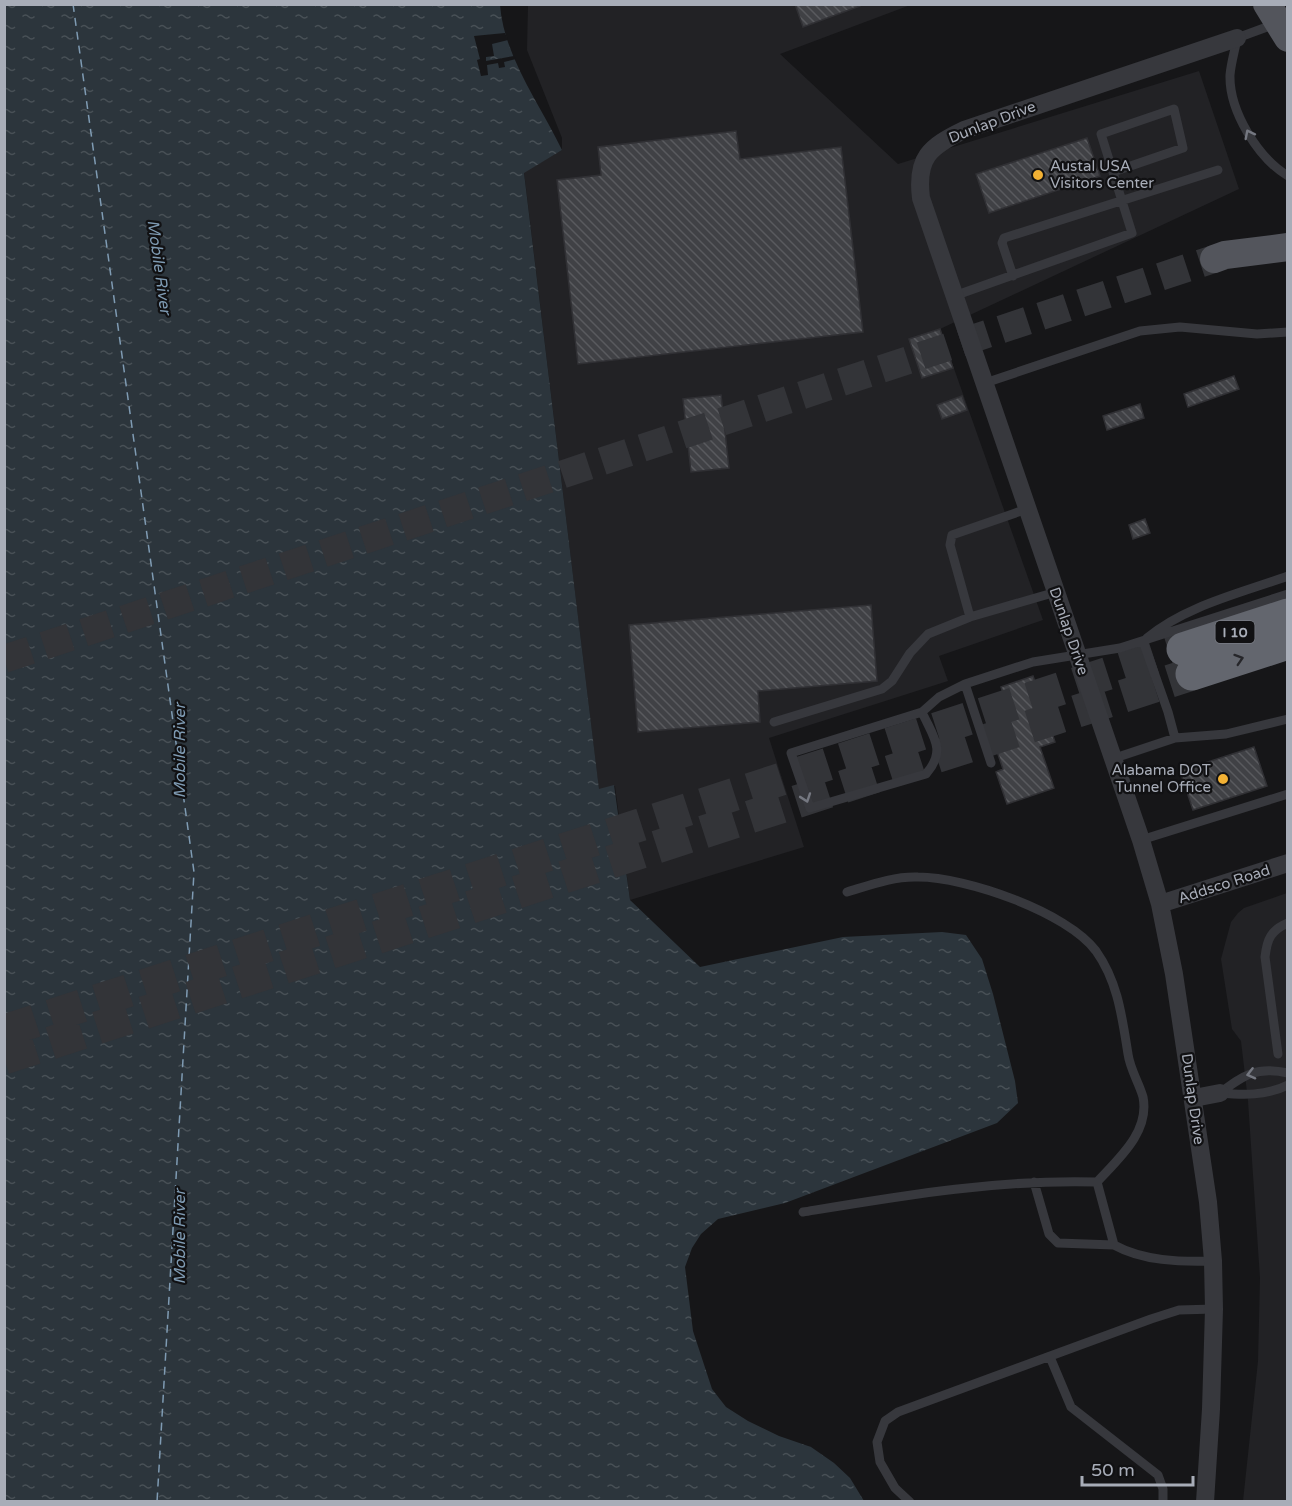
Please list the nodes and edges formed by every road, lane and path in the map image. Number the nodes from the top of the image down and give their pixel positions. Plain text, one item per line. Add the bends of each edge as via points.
1 (1280, 21) edge
2 (1237, 38) junction
3 (1218, 170) dead end
4 (1113, 172) junction
5 (1287, 176) edge
6 (1122, 200) junction
7 (1287, 227) edge
8 (1287, 241) edge
9 (1287, 248) edge
10 (1258, 250) junction
11 (1013, 276) junction
12 (954, 297) junction
13 (1287, 332) edge
14 (985, 383) junction
15 (1027, 509) junction
16 (1287, 576) edge
17 (1056, 592) junction
18 (1287, 594) edge
19 (1287, 615) edge
20 (970, 617) junction
21 (1143, 641) junction
22 (1287, 643) edge
23 (1078, 656) junction
24 (965, 684) junction
25 (922, 712) junction
26 (1287, 719) edge
27 (774, 722) dead end
28 (1175, 738) junction
29 (1112, 759) junction
30 (991, 764) dead end
31 (1287, 794) edge
32 (1141, 840) junction
33 (1287, 863) edge
34 (847, 892) dead end
35 (1160, 904) junction
36 (1287, 922) edge
37 (1278, 1054) dead end
38 (1287, 1073) edge
39 (1287, 1085) edge
40 (1220, 1093) junction
41 (1194, 1098) junction
42 (1034, 1182) junction
43 (1097, 1182) junction
44 (803, 1212) dead end
45 (1114, 1245) junction
46 (1213, 1261) junction
47 (1214, 1309) junction
48 (1050, 1357) junction
49 (910, 1502) edge
50 (1163, 1502) edge
51 (1205, 1502) edge

1 - 2 lane, Dunlap Drive
5 -> 2 lane via 1251,141 1241,118 1230,76
2 - 12 street, Dunlap Drive via 964,130 930,151 918,180
3 - 6 lane
4 - 4 lane via 1101,134 1173,110 1184,148
4 - 6 lane
6 - 11 lane via 1132,233
6 - 11 lane via 1004,238 1002,243
7 - 10 main road via 1219,257
8 - 10 main road
9 - 10 main road
11 - 12 lane
12 - 14 street, Dunlap Drive
13 - 14 lane via 1257,334 1180,327 1140,331
14 - 15 street, Dunlap Drive
15 - 17 street, Dunlap Drive
15 - 20 lane via 952,535 950,545
16 - 21 lane via 1182,614
17 - 20 lane
17 - 23 street, Dunlap Drive
18 - 21 lane
19 -> 22 highway, I 10 via 1187,661
20 - 27 lane via 928,633 882,689
21 - 23 lane
21 - 28 lane
23 - 24 lane via 1033,662
23 - 29 street, Dunlap Drive
24 - 25 lane via 939,696
24 - 30 lane
25 -> 25 lane via 791,753 810,808 926,774 935,763 938,750
26 - 28 lane via 1226,734
28 - 29 lane
29 - 32 street, Dunlap Drive
31 - 32 lane
32 - 35 street, Dunlap Drive
33 - 35 street, Addsco Road
34 - 43 lane via 917,876 971,885 1051,916 1095,950 1115,985 1128,1057 1143,1097 1144,1112 1142,1125 1126,1151
35 - 41 street, Dunlap Drive
36 - 37 lane via 1267,941 1265,957
38 -> 40 lane via 1273,1070 1244,1075
39 - 40 lane via 1276,1091 1247,1095
40 - 41 street
41 - 46 street, Dunlap Drive
42 - 43 lane
42 - 44 lane via 929,1191
42 - 45 lane via 1049,1234 1058,1243
43 - 45 lane
45 - 46 lane via 1176,1262
46 - 47 street, Dunlap Drive
47 - 48 lane via 1179,1310
47 - 51 street, Dunlap Drive
48 - 49 lane via 898,1412 885,1421 877,1442 880,1462 895,1488
48 - 50 lane via 1071,1407 1158,1475

